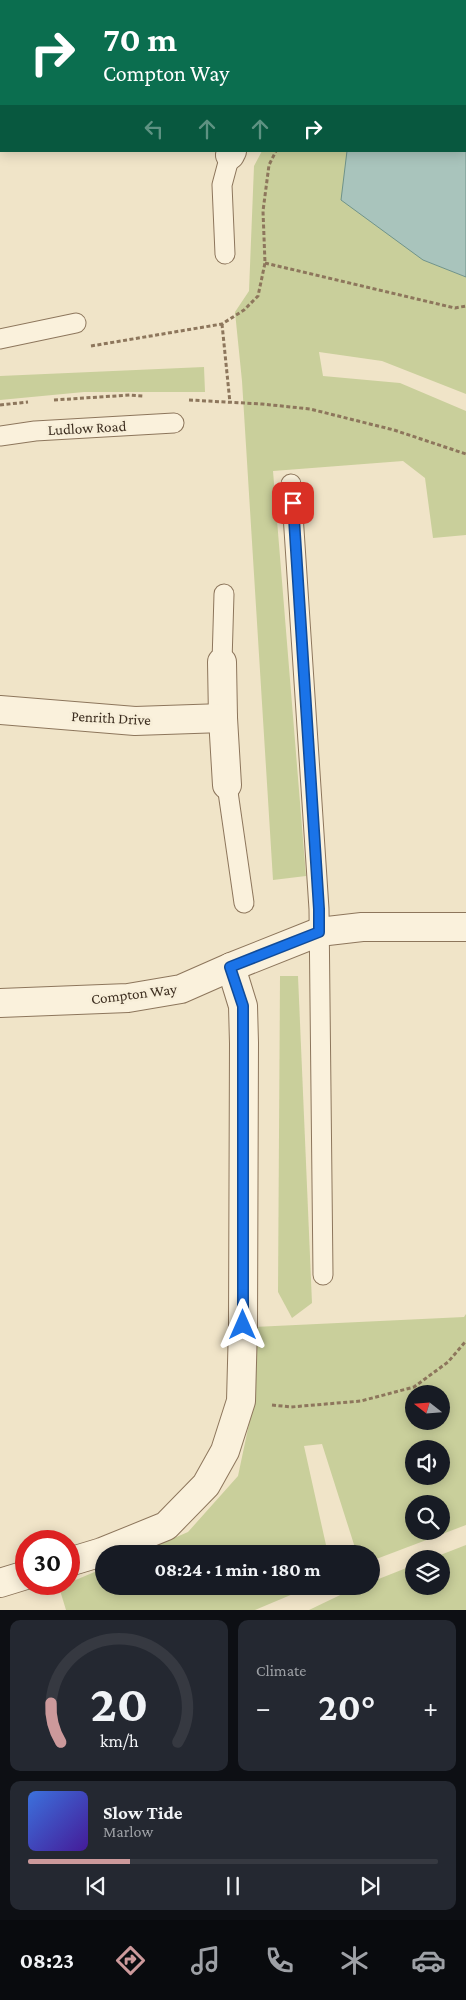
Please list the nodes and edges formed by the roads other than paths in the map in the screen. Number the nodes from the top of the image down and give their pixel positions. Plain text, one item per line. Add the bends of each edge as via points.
1 (231, 153) edge
2 (225, 254) dead end
3 (76, 323) dead end
4 (0, 339) edge
5 (174, 423) dead end
6 (0, 436) edge
7 (291, 484) dead end
8 (224, 594) dead end
9 (222, 662) joint
10 (0, 710) edge
11 (223, 718) junction
12 (227, 785) joint
13 (244, 903) dead end
14 (466, 927) edge
15 (319, 932) junction
16 (230, 967) junction
17 (0, 1003) edge
18 (323, 1275) dead end
19 (80, 1559) edge
20 (15, 1578) edge
21 (0, 1583) edge

1 - 2 lane via 222,185
3 - 4 lane
5 - 6 lane, Ludlow Road
7 - 15 lane
8 - 9 lane
9 - 11 street
10 - 11 street, Penrith Drive via 135,721
11 - 12 street
12 - 13 lane
14 - 15 street, Compton Way via 362,927
15 - 16 street, Compton Way
15 - 18 lane
16 - 17 street, Compton Way via 180,989 128,998
16 - 19 street via 243,1006 241,1401 225,1451 206,1485 166,1526
20 - 21 street

